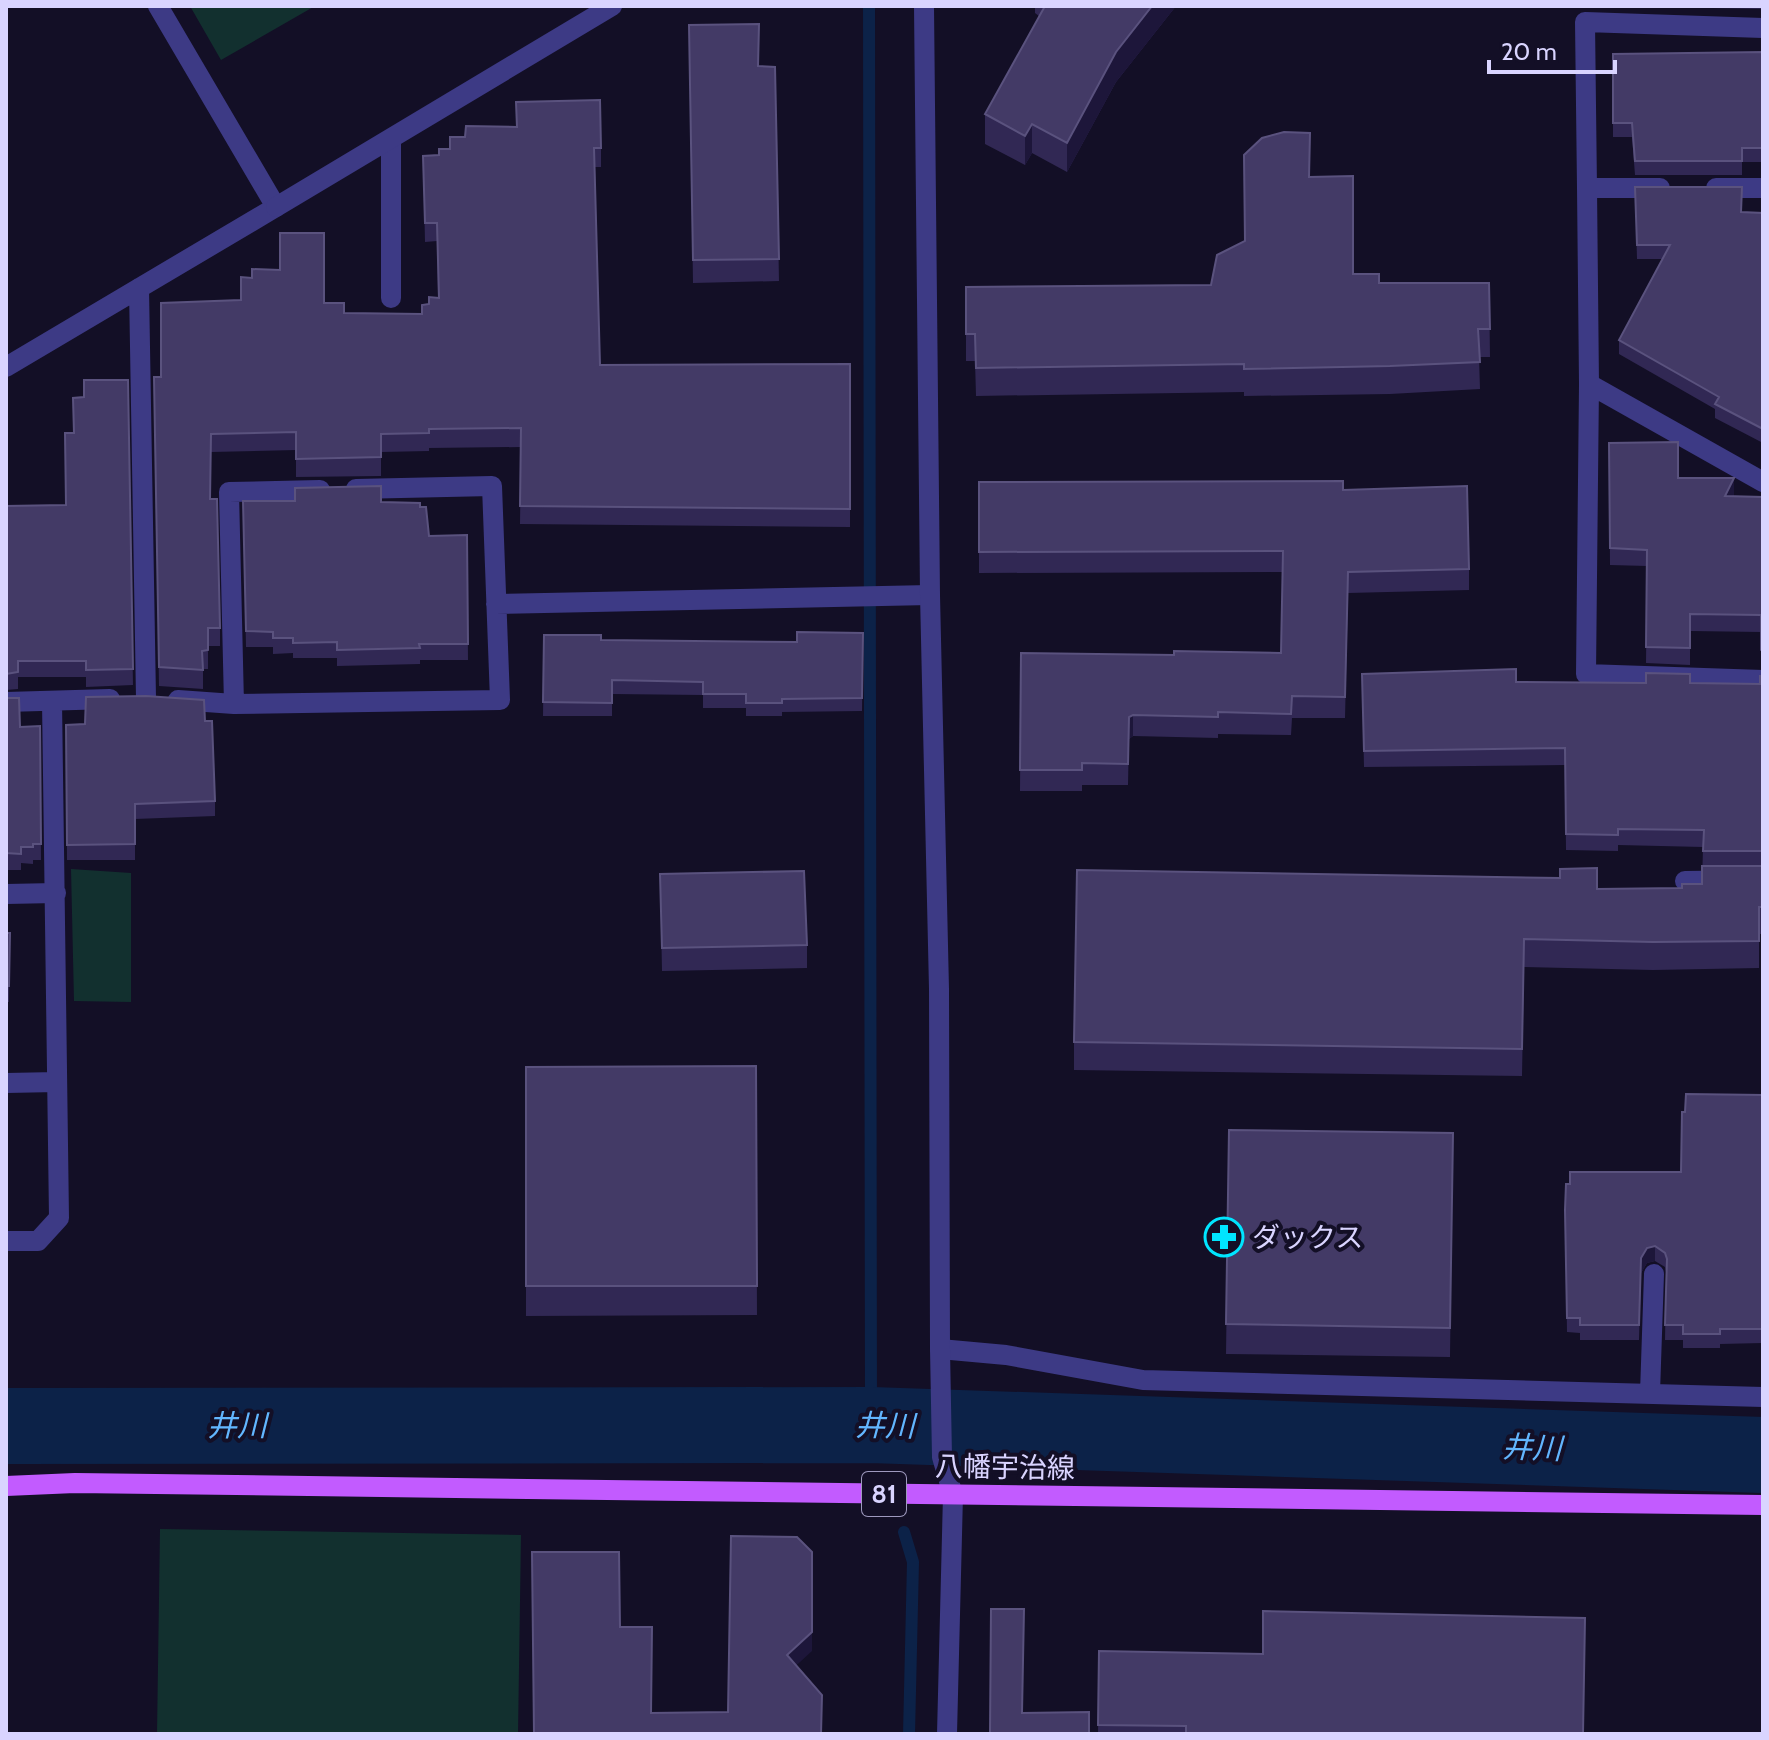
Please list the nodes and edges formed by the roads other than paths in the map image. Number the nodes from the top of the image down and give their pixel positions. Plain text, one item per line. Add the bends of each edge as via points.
1 (158, 6) edge
2 (612, 6) edge
3 (924, 6) edge
4 (1763, 28) edge
5 (391, 139) junction
6 (1587, 188) junction
7 (1763, 188) edge
8 (276, 207) junction
9 (139, 288) junction
10 (391, 298) dead end
11 (6, 367) edge
12 (1589, 384) junction
13 (1763, 482) edge
14 (930, 595) junction
15 (496, 604) junction
16 (1763, 680) edge
17 (146, 698) junction
18 (52, 701) junction
19 (6, 702) edge
20 (234, 704) junction
21 (1763, 880) edge
22 (1685, 881) edge
23 (56, 893) junction
24 (6, 894) edge
25 (57, 1082) junction
26 (6, 1083) edge
27 (6, 1241) edge
28 (1654, 1274) dead end
29 (940, 1349) junction
30 (1650, 1393) junction
31 (1763, 1397) edge
32 (6, 1486) edge
33 (953, 1495) junction
34 (1763, 1505) edge
35 (947, 1734) edge

1 - 8 street
2 - 5 street
3 - 14 street
4 - 6 street via 1585,22
5 - 8 street
5 - 10 street
6 - 7 street
6 - 12 street
8 - 9 street
9 - 11 street
9 - 17 street
12 - 13 street
12 - 16 street via 1586,674
14 - 15 street
14 - 29 street
15 - 20 street via 500,700
15 - 20 street via 492,486 229,492
17 - 18 street
17 - 20 street
18 - 19 street
18 - 23 street
21 - 22 street
23 - 24 street
23 - 25 street
25 - 26 street
25 - 27 street via 59,1218 38,1241
28 - 30 street
29 - 30 street via 1006,1355 1143,1380
29 - 33 street via 942,1457
30 - 31 street
32 - 33 main road, 八幡宇治線 / 81
33 - 34 main road, 八幡宇治線 / 81
33 - 35 street

